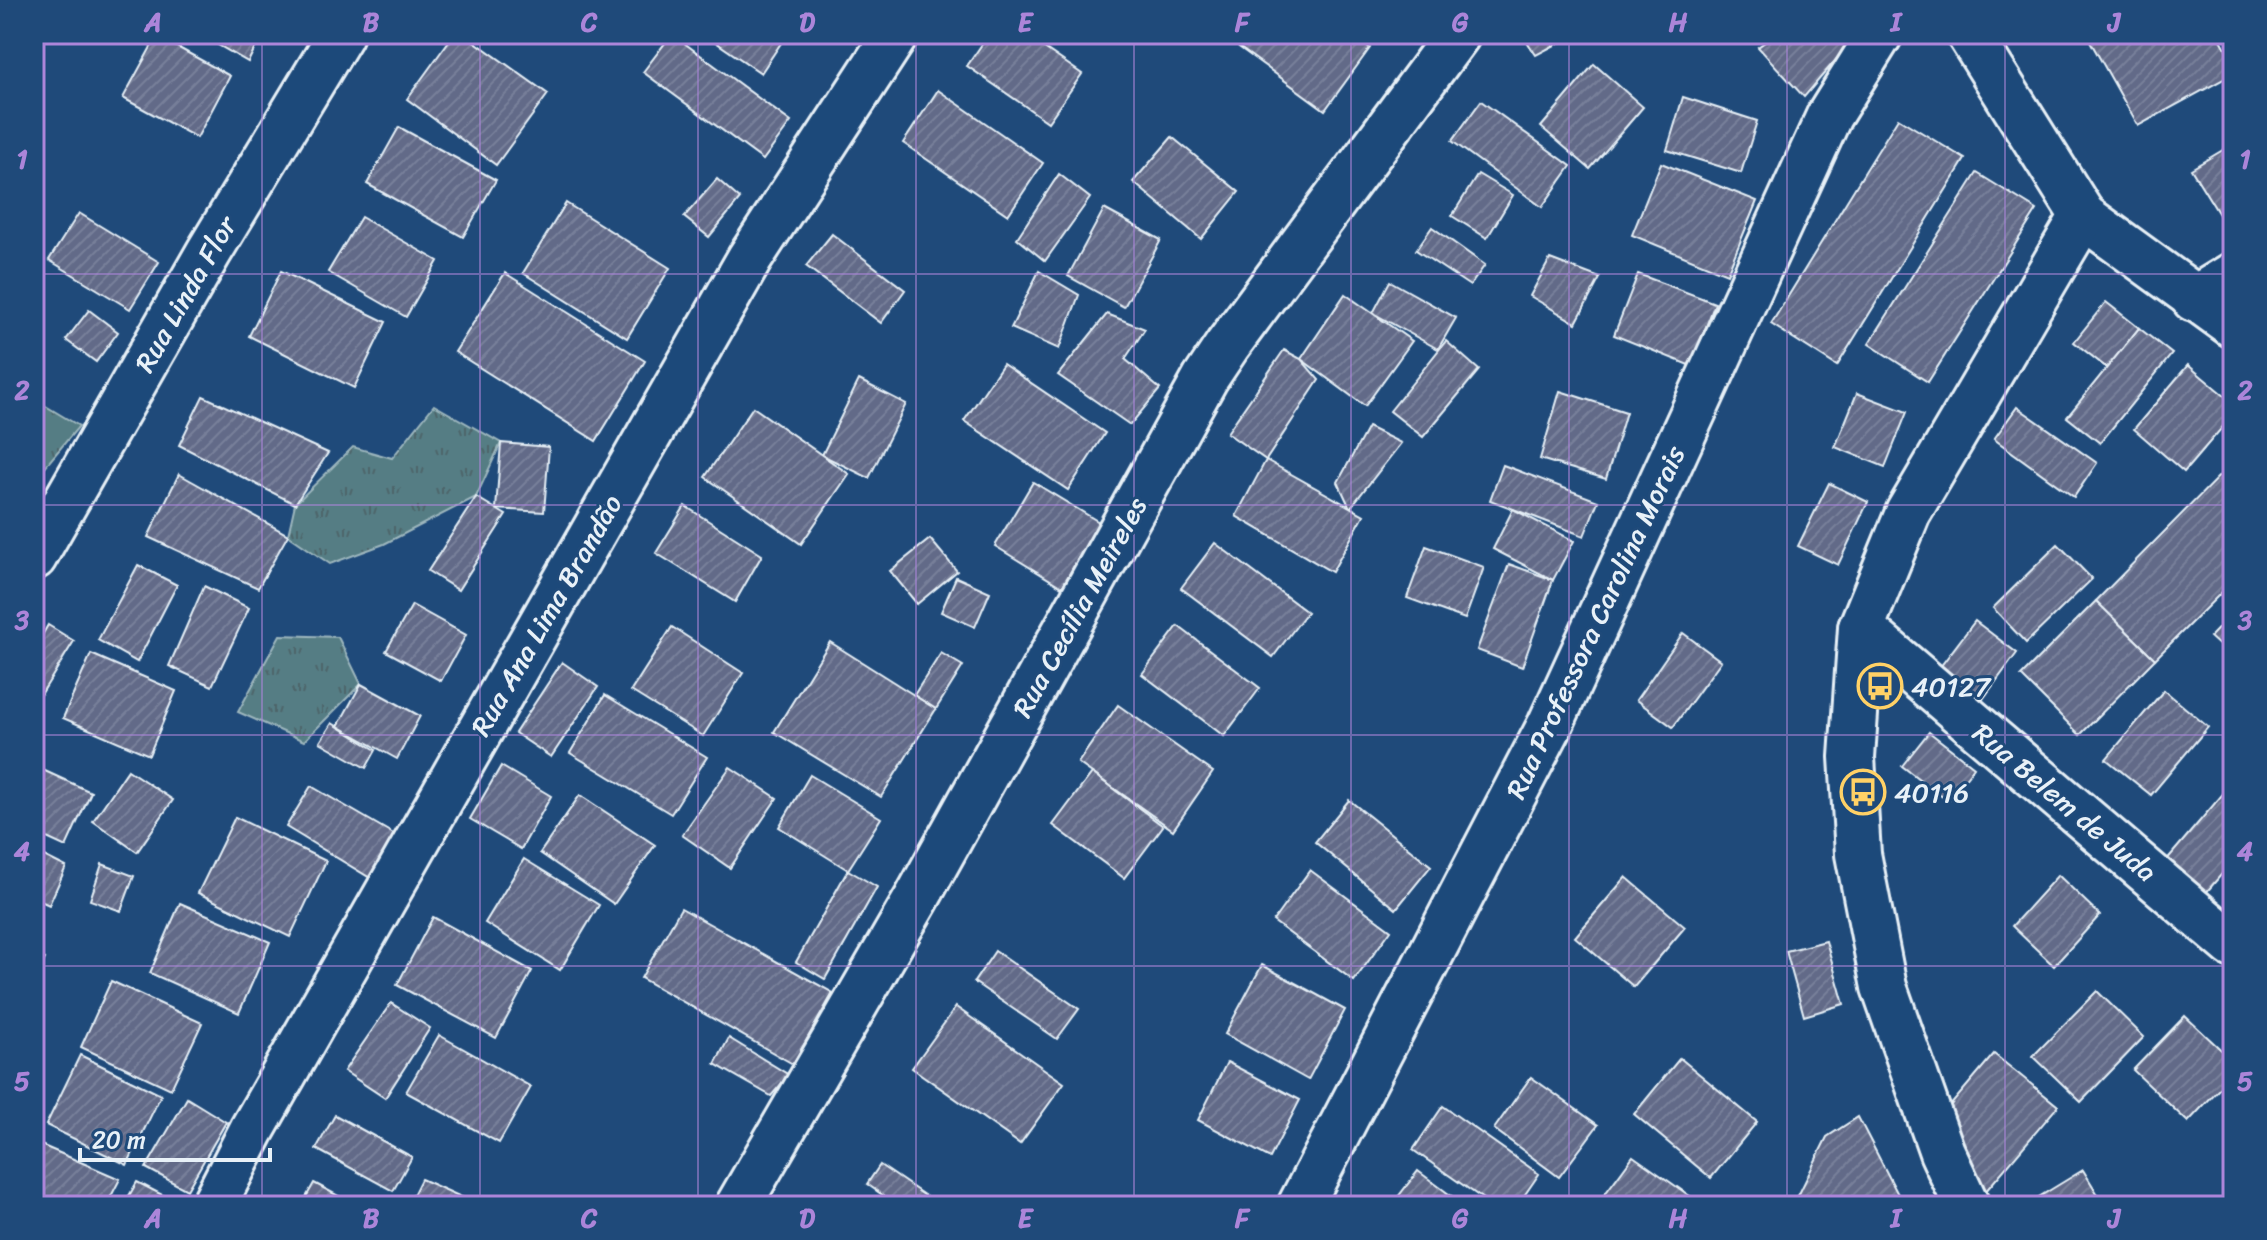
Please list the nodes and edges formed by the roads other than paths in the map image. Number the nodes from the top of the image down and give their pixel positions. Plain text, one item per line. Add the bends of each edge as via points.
1 (341, 34) edge
2 (896, 34) edge
3 (1458, 34) edge
4 (1880, 34) edge
5 (1969, 34) edge
6 (2083, 216) junction
7 (2233, 275) edge
8 (2194, 299) junction
9 (2233, 325) edge
10 (34, 557) edge
11 (1861, 628) junction
12 (2233, 945) edge
13 (213, 1206) edge
14 (738, 1206) edge
15 (1300, 1206) edge
16 (1967, 1206) edge

1 - 10 street, Rua Linda Flor
2 - 13 street, Rua Ana Lima Brandão via 750,258 259,1116
3 - 14 street, Rua Cecília Meireles via 1205,379 917,898
4 - 15 street, Rua Professora Carolina Morais via 1829,116 1550,725
5 - 6 street
6 - 8 street
6 - 11 street via 1908,513
7 - 8 street
8 - 9 street
11 - 12 street, Rua Belem de Juda
11 - 16 street via 1852,757 1858,854 1884,987 1942,1152

